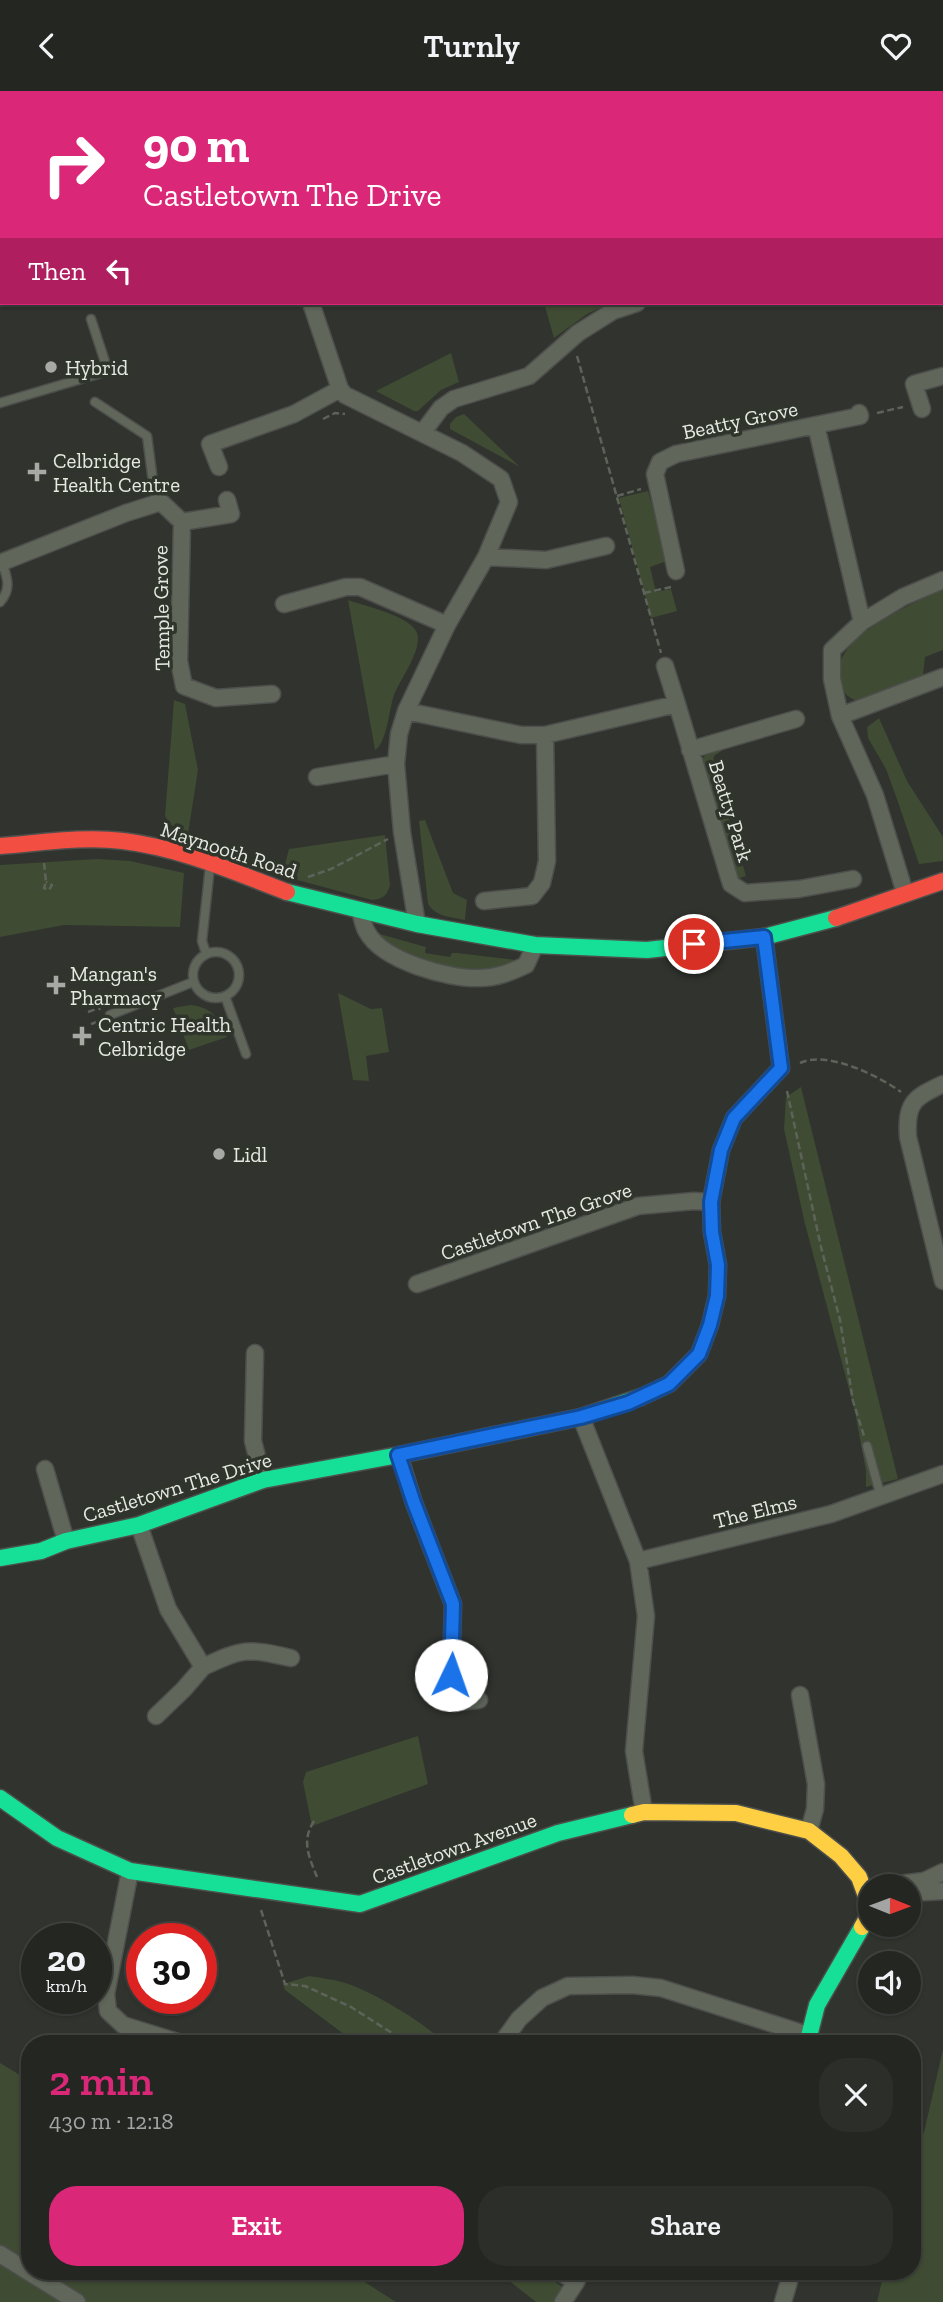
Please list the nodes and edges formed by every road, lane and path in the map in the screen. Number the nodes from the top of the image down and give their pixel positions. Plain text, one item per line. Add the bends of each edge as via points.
1 (312, 305) edge
2 (631, 305) edge
3 (92, 319) dead end
4 (576, 353) dead end
5 (943, 376) edge
6 (340, 389) junction
7 (95, 402) dead end
8 (0, 403) edge
9 (921, 406) joint
10 (867, 409) joint
11 (816, 425) junction
12 (423, 432) junction
13 (219, 467) dead end
14 (657, 485) junction
15 (617, 496) junction
16 (228, 500) dead end
17 (156, 503) junction
18 (181, 522) junction
19 (606, 545) dead end
20 (486, 557) junction
21 (1, 563) edge
22 (675, 578) joint
23 (943, 580) edge
24 (644, 593) junction
25 (0, 602) edge
26 (284, 604) dead end
27 (862, 622) junction
28 (447, 625) junction
29 (665, 666) joint
30 (943, 677) edge
31 (272, 694) dead end
32 (677, 704) junction
33 (406, 711) junction
34 (840, 716) junction
35 (796, 719) dead end
36 (545, 735) junction
37 (690, 750) junction
38 (396, 764) junction
39 (317, 776) dead end
40 (402, 832) junction
41 (0, 846) edge
42 (210, 863) junction
43 (853, 879) dead end
44 (943, 881) edge
45 (275, 888) junction
46 (905, 893) junction
47 (484, 901) dead end
48 (360, 911) junction
49 (417, 924) junction
50 (764, 937) junction
51 (535, 945) junction
52 (206, 953) junction
53 (193, 982) junction
54 (225, 996) junction
55 (99, 1008) dead end
56 (88, 1012) dead end
57 (110, 1015) dead end
58 (246, 1054) dead end
59 (804, 1061) dead end
60 (943, 1084) edge
61 (786, 1088) dead end
62 (913, 1101) junction
63 (711, 1202) junction
64 (943, 1278) edge
65 (417, 1284) dead end
66 (255, 1353) dead end
67 (581, 1417) junction
68 (867, 1446) joint
69 (398, 1455) junction
70 (44, 1469) dead end
71 (943, 1474) edge
72 (263, 1480) junction
73 (881, 1497) junction
74 (139, 1525) junction
75 (66, 1541) junction
76 (0, 1558) edge
77 (638, 1561) junction
78 (291, 1658) dead end
79 (203, 1667) junction
80 (800, 1695) dead end
81 (478, 1700) dead end
82 (156, 1716) dead end
83 (0, 1798) edge
84 (644, 1812) junction
85 (314, 1821) dead end
86 (809, 1831) junction
87 (130, 1871) junction
88 (943, 1872) edge
89 (858, 1876) edge
90 (921, 1881) edge
91 (943, 1891) edge
92 (921, 1892) edge
93 (326, 1899) junction
94 (260, 1907) dead end
95 (858, 1933) edge
96 (155, 2035) edge
97 (399, 2035) edge
98 (507, 2035) edge
99 (796, 2035) edge
100 (809, 2035) edge
101 (0, 2254) edge
102 (21, 2267) edge
103 (42, 2280) edge
104 (577, 2280) edge
105 (789, 2280) edge
106 (77, 2302) edge
107 (563, 2302) edge
108 (783, 2302) edge

1 - 6 street
2 - 12 street via 578,333 529,376 454,399
3 - 8 lane via 108,371
4 - 15 path
5 - 9 street via 914,384
6 - 12 street
6 - 13 street via 294,414 210,444
7 - 17 lane via 147,436
9 - 10 path via 878,415
10 - 11 street, Beatty Grove via 860,417
11 - 14 street, Beatty Grove via 669,456 657,466
11 - 27 street, Beatty Grove
12 - 20 street via 502,479 509,502
14 - 15 path
14 - 22 street
15 - 24 path
16 - 18 street via 230,514
17 - 18 street via 161,502
17 - 21 street
18 - 31 street, Temple Grove via 179,661 184,686 216,698
19 - 20 street via 546,560
20 - 28 street
21 - 25 lane via 8,590
22 - 24 path
23 - 27 street
24 - 29 path
26 - 28 street via 360,587
27 - 34 street via 832,650
28 - 33 street
29 - 32 street, Beatty Park
30 - 34 street
32 - 36 street
32 - 37 street, Beatty Park
33 - 36 street via 521,735
33 - 38 street
34 - 46 street via 875,795
35 - 37 street, Beatty Park
36 - 47 street via 547,861 542,883 532,896
37 - 43 street, Beatty Park via 731,884 745,893
38 - 39 street
38 - 40 street
40 - 45 path via 331,869
40 - 49 street
41 - 42 street, Maynooth Road via 124,841
42 - 45 street, Maynooth Road
42 - 52 lane via 202,941
44 - 46 street, Maynooth Road
45 - 48 street, Maynooth Road
46 - 50 street, Maynooth Road via 824,922
48 - 49 street, Maynooth Road
48 - 51 street via 367,933 385,950 436,972 480,978 505,975 526,965
49 - 51 street, Maynooth Road
50 - 51 street, Maynooth Road via 647,950
50 - 63 street, Castletown The Drive via 781,1068 734,1118 721,1150
52 - 53 lane via 193,969
52 - 54 lane via 220,951 237,965 236,987
53 - 54 lane via 203,994
53 - 57 lane
54 - 58 lane
55 - 56 path
59 - 62 path via 855,1067
60 - 62 street
61 - 68 path via 840,1320 853,1401
62 - 64 street via 907,1114 908,1137
63 - 65 street, Castletown The Grove via 638,1206
63 - 67 street, Castletown The Drive via 717,1296 699,1354 669,1384
66 - 72 street via 253,1441
67 - 69 street, Castletown The Drive
67 - 77 street
68 - 73 lane
69 - 72 street, Castletown The Drive
69 - 81 street via 453,1604 451,1675 458,1702
70 - 75 street
71 - 73 street, The Elms
72 - 74 street, Castletown The Drive
73 - 77 street, The Elms via 831,1514
74 - 75 street, Castletown The Drive
74 - 79 street via 168,1609
75 - 76 street, Castletown The Drive
77 - 84 street via 646,1616 634,1751
78 - 79 street via 238,1651
79 - 82 street
80 - 86 street via 816,1784
83 - 87 street, Castletown Avenue via 56,1837
84 - 86 street, Castletown Avenue via 736,1813
84 - 93 street, Castletown Avenue via 558,1833 360,1904
85 - 93 path via 306,1849
86 - 89 street, Castletown Avenue
87 - 93 street, Castletown Avenue
87 - 96 street via 106,1994 108,2011 123,2025
88 - 90 street
91 - 92 street
94 - 97 path via 285,1984 305,1986
95 - 100 street via 817,2005
98 - 99 street via 542,1998 568,1986 632,1985 661,1988
101 - 102 street
103 - 106 street
104 - 107 street
105 - 108 street

